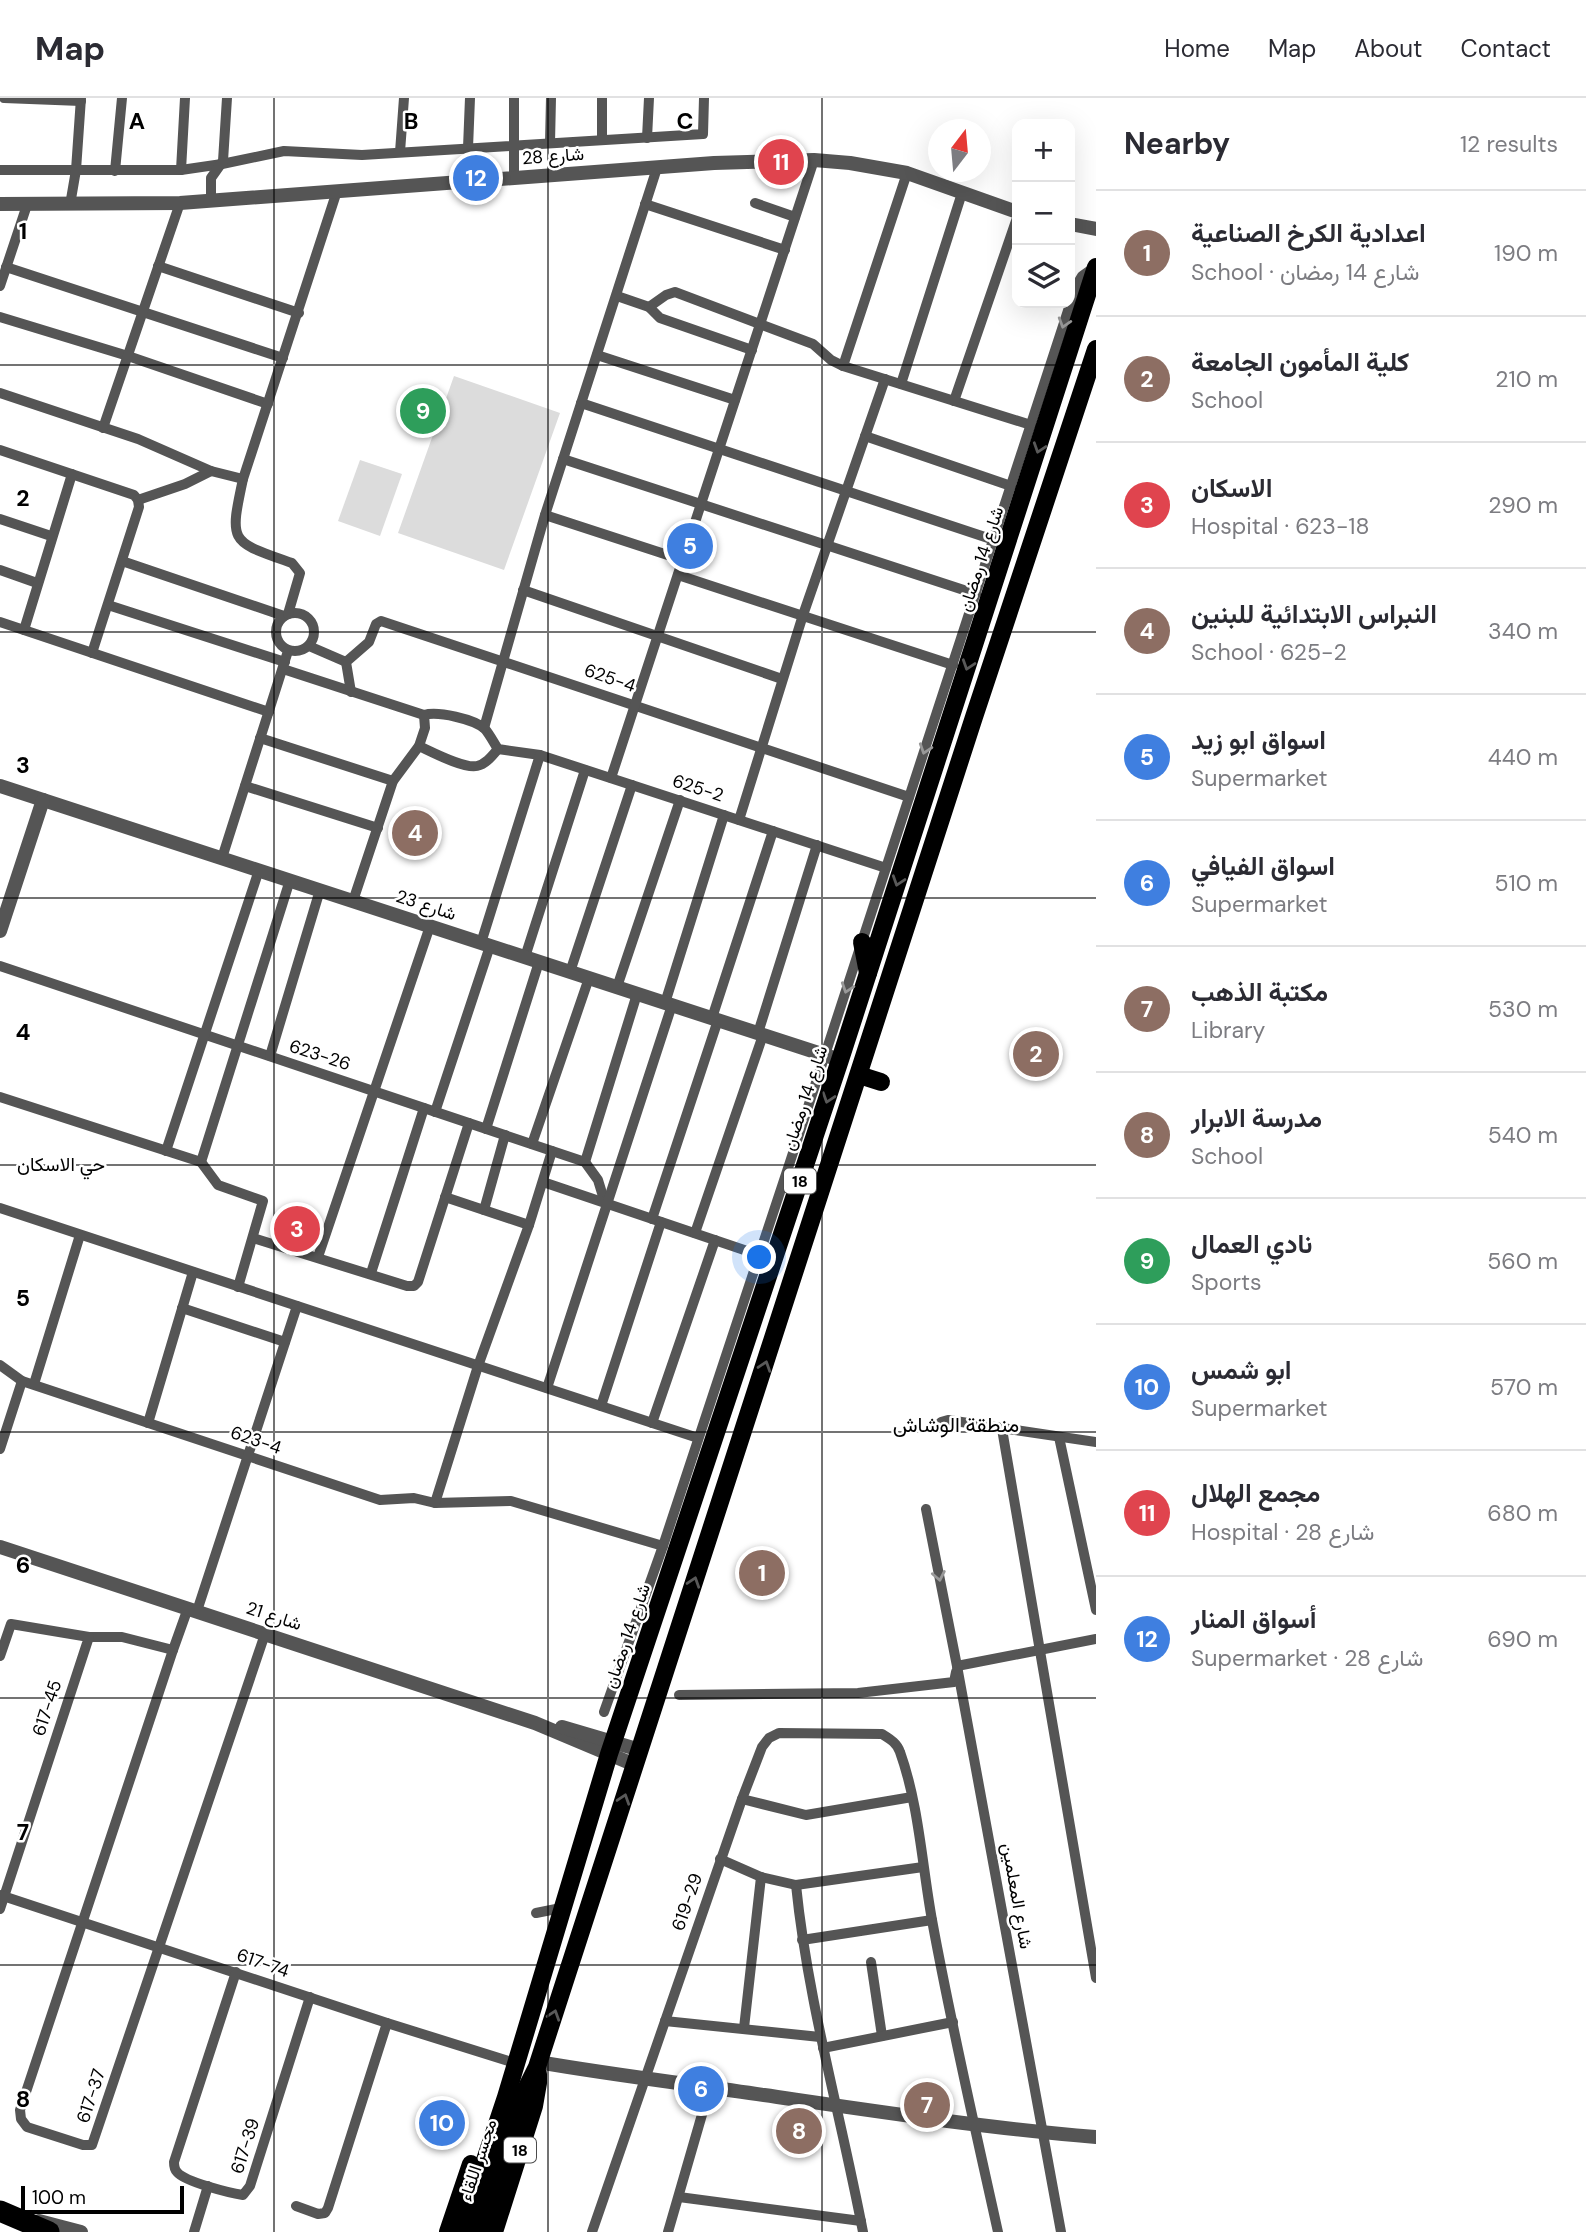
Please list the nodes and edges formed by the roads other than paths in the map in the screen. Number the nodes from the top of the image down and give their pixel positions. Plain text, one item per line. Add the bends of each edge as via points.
1 (5, 98) edge
2 (122, 98) edge
3 (186, 98) edge
4 (227, 98) edge
5 (404, 98) edge
6 (470, 98) edge
7 (514, 98) edge
8 (551, 98) edge
9 (602, 98) edge
10 (649, 98) edge
11 (704, 98) edge
12 (81, 100) edge
13 (647, 138) junction
14 (602, 140) junction
15 (550, 143) junction
16 (514, 145) junction
17 (468, 148) junction
18 (400, 152) junction
19 (814, 160) junction
20 (222, 164) junction
21 (657, 168) junction
22 (0, 170) edge
23 (76, 170) junction
24 (181, 170) junction
25 (115, 171) junction
26 (907, 173) junction
27 (514, 178) junction
28 (337, 191) junction
29 (962, 193) junction
30 (211, 201) junction
31 (180, 203) junction
32 (755, 203) dead end
33 (0, 204) edge
34 (646, 204) junction
35 (27, 205) junction
36 (70, 205) junction
37 (1012, 210) edge
38 (795, 217) junction
39 (1075, 225) edge
40 (1096, 229) edge
41 (1012, 233) edge
42 (785, 250) junction
43 (158, 266) junction
44 (1096, 266) edge
45 (6, 267) junction
46 (0, 286) edge
47 (617, 296) junction
48 (649, 307) junction
49 (143, 312) junction
50 (299, 313) junction
51 (0, 317) edge
52 (760, 324) junction
53 (1096, 349) edge
54 (752, 350) junction
55 (597, 355) junction
56 (128, 356) junction
57 (284, 358) junction
58 (843, 366) junction
59 (885, 379) junction
60 (901, 384) junction
61 (0, 393) edge
62 (1056, 395) junction
63 (735, 400) junction
64 (954, 401) junction
65 (581, 403) junction
66 (268, 404) junction
67 (1034, 417) junction
68 (103, 428) junction
69 (865, 436) junction
70 (719, 449) junction
71 (0, 450) edge
72 (563, 459) junction
73 (211, 471) junction
74 (72, 474) junction
75 (243, 479) junction
76 (1011, 486) junction
77 (846, 491) junction
78 (138, 500) junction
79 (701, 504) junction
80 (545, 515) junction
81 (0, 519) edge
82 (51, 536) junction
83 (994, 540) junction
84 (827, 545) junction
85 (683, 560) junction
86 (122, 561) junction
87 (0, 570) edge
88 (678, 575) junction
89 (37, 583) junction
90 (523, 590) junction
91 (976, 594) junction
92 (107, 605) junction
93 (286, 615) junction
94 (803, 615) junction
95 (0, 622) edge
96 (24, 630) junction
97 (658, 636) junction
98 (309, 646) junction
99 (92, 653) junction
100 (285, 660) junction
101 (504, 660) junction
102 (346, 662) junction
103 (953, 665) junction
104 (782, 679) junction
105 (351, 691) junction
106 (635, 705) junction
107 (269, 712) junction
108 (424, 715) junction
109 (484, 728) junction
110 (260, 738) junction
111 (419, 747) junction
112 (760, 747) junction
113 (498, 749) junction
114 (540, 755) junction
115 (585, 770) junction
116 (611, 778) junction
117 (393, 781) junction
118 (632, 785) junction
119 (0, 786) edge
120 (245, 786) junction
121 (909, 797) junction
122 (43, 800) junction
123 (680, 800) junction
124 (724, 815) junction
125 (739, 820) junction
126 (378, 828) junction
127 (773, 831) junction
128 (817, 845) junction
129 (222, 858) junction
130 (886, 867) junction
131 (259, 870) junction
132 (290, 880) junction
133 (320, 890) junction
134 (353, 901) junction
135 (430, 926) junction
136 (0, 930) edge
137 (862, 942) junction
138 (486, 944) junction
139 (532, 959) junction
140 (0, 967) edge
141 (570, 972) junction
142 (868, 974) junction
143 (589, 978) junction
144 (617, 987) junction
145 (637, 994) junction
146 (668, 1004) junction
147 (715, 1019) junction
148 (760, 1034) junction
149 (204, 1035) junction
150 (238, 1046) junction
151 (270, 1056) junction
152 (832, 1058) junction
153 (859, 1075) junction
154 (881, 1082) dead end
155 (375, 1092) junction
156 (0, 1097) edge
157 (429, 1110) junction
158 (469, 1123) junction
159 (486, 1129) junction
160 (505, 1135) junction
161 (532, 1144) junction
162 (166, 1151) junction
163 (552, 1151) junction
164 (201, 1162) junction
165 (585, 1162) junction
166 (797, 1165) junction
167 (543, 1182) junction
168 (445, 1197) junction
169 (606, 1203) junction
170 (0, 1208) edge
171 (484, 1210) junction
172 (656, 1220) junction
173 (529, 1225) junction
174 (695, 1233) junction
175 (80, 1234) junction
176 (253, 1238) junction
177 (715, 1240) junction
178 (759, 1255) junction
179 (318, 1257) junction
180 (193, 1272) junction
181 (371, 1273) junction
182 (238, 1287) junction
183 (297, 1306) junction
184 (182, 1308) junction
185 (285, 1342) junction
186 (0, 1365) edge
187 (478, 1366) junction
188 (22, 1381) junction
189 (33, 1384) junction
190 (547, 1388) junction
191 (601, 1406) junction
192 (941, 1422) dead end
193 (148, 1423) junction
194 (652, 1423) junction
195 (1002, 1429) junction
196 (1059, 1437) junction
197 (698, 1438) junction
198 (1096, 1442) edge
199 (0, 1449) edge
200 (248, 1456) junction
201 (435, 1503) junction
202 (926, 1509) dead end
203 (0, 1546) edge
204 (663, 1546) junction
205 (642, 1604) junction
206 (192, 1610) junction
207 (1096, 1610) edge
208 (652, 1628) junction
209 (265, 1634) junction
210 (89, 1637) junction
211 (1096, 1639) edge
212 (173, 1650) junction
213 (1041, 1651) junction
214 (0, 1656) edge
215 (957, 1666) junction
216 (679, 1695) dead end
217 (604, 1712) dead end
218 (611, 1748) junction
219 (638, 1758) junction
220 (912, 1797) junction
221 (741, 1799) junction
222 (720, 1859) junction
223 (923, 1867) junction
224 (761, 1877) junction
225 (796, 1885) junction
226 (2, 1895) edge
227 (561, 1908) junction
228 (0, 1909) edge
229 (536, 1913) dead end
230 (932, 1920) junction
231 (83, 1922) junction
232 (802, 1940) junction
233 (160, 1947) junction
234 (871, 1962) dead end
235 (236, 1972) junction
236 (1096, 1978) edge
237 (310, 1997) junction
238 (665, 2021) junction
239 (953, 2022) junction
240 (387, 2023) junction
241 (744, 2028) junction
242 (881, 2036) junction
243 (821, 2043) junction
244 (515, 2063) junction
245 (538, 2064) junction
246 (645, 2080) junction
247 (710, 2087) junction
248 (513, 2099) junction
249 (836, 2106) junction
250 (974, 2123) junction
251 (1042, 2133) junction
252 (1096, 2137) edge
253 (208, 2186) junction
254 (679, 2197) junction
255 (296, 2206) dead end
256 (6, 2213) edge
257 (862, 2227) edge
258 (49, 2232) edge
259 (81, 2232) edge
260 (194, 2232) edge
261 (448, 2232) edge
262 (461, 2232) edge
263 (477, 2232) edge
264 (494, 2232) edge
265 (592, 2232) edge
266 (668, 2232) edge
267 (998, 2232) edge
268 (1061, 2232) edge

1 - 12 street
2 - 25 street
3 - 24 street
4 - 20 street
5 - 18 street
6 - 17 street
7 - 16 street
8 - 15 street
9 - 14 street
10 - 13 street
11 - 13 street via 703,134
12 - 23 street
13 - 14 street
14 - 15 street
15 - 16 street
16 - 17 street
16 - 27 street
17 - 18 street
18 - 20 street via 341,155 284,151
19 - 21 street, شارع 28
19 - 26 street, شارع 28
19 - 38 street
20 - 24 street
20 - 30 street via 211,178
21 - 27 street, شارع 28
21 - 34 street
22 - 23 street
23 - 25 street
23 - 36 street
24 - 25 street
26 - 29 street, شارع 28
26 - 58 street
27 - 28 street, شارع 28
28 - 30 street, شارع 28
28 - 50 street
29 - 37 street, شارع 28
29 - 60 street
30 - 31 street, شارع 28
31 - 36 street, شارع 28
31 - 43 street
32 - 38 street
33 - 35 street, شارع 28
34 - 42 street
34 - 47 street
35 - 36 street, شارع 28
35 - 45 street
38 - 42 street
39 - 40 street
41 - 64 street
42 - 52 street
43 - 49 street
43 - 50 street
44 - 62 main road, شارع 14 رمضان / 18
44 -> 67 street via 1076,286
45 - 46 street
45 - 49 street
47 - 48 street
47 - 55 street
48 - 52 street via 675,292
48 - 54 street via 660,318
49 - 56 street
49 - 57 street
50 - 57 street
51 - 56 street
52 - 54 street
52 - 58 street via 813,344
53 - 153 main road, 18
54 - 63 street
55 - 63 street
55 - 65 street
56 - 66 street
56 - 68 street
57 - 66 street
58 - 59 street
59 - 60 street
59 - 69 street
60 - 64 street
61 - 68 street
62 - 67 main road
62 -> 142 main road, شارع 14 رمضان / 18
63 - 70 street
64 - 67 street
65 - 70 street
65 - 72 street
66 - 75 street
67 - 76 street
68 - 73 street
69 - 76 street
69 - 77 street
70 - 77 street
70 - 79 street
71 - 74 street
72 - 79 street
72 - 80 street
73 - 75 street
73 - 78 street
74 - 78 street
74 - 82 street
75 - 93 street via 234,523 238,537 248,547 292,563 300,573
76 - 83 street
77 - 83 street
77 - 84 street
78 - 86 street
79 - 84 street
79 - 85 street
80 - 85 street
80 - 90 street
81 - 82 street
82 - 89 street
83 - 91 street
84 - 91 street
84 - 94 street
85 - 88 street
86 - 92 street
86 - 93 street
87 - 89 street
88 - 94 street
88 - 97 street
89 - 96 street
90 - 97 street
90 - 101 street
91 - 103 street
92 - 99 street
92 - 100 street
93 - 98 street via 301,614 311,622 314,634
93 - 100 street via 275,631
94 - 103 street
94 - 104 street
95 - 96 street
96 - 99 street
97 - 104 street
97 - 106 street
98 - 100 street
98 - 102 street
99 - 107 street
100 - 105 street
100 - 107 street
101 - 102 street, 625-4 via 382,621 376,624 369,642
101 - 106 street, 625-4
101 - 109 street
102 - 105 street
103 -> 121 street
104 - 112 street
105 - 108 street
106 - 112 street, 625-4
106 - 116 street
107 - 110 street
108 - 109 street via 445,714
108 - 111 street
109 - 113 street
110 - 117 street
110 - 120 street
111 - 113 street via 476,767
111 - 117 street
112 - 121 street, 625-4
112 - 125 street
113 - 114 street, 625-2
114 - 115 street, 625-2
114 - 138 street
115 - 116 street, 625-2
115 - 139 street
116 - 118 street, 625-2
117 - 126 street
118 - 123 street, 625-2
118 - 141 street
119 - 122 street, شارع 23
120 - 126 street
120 - 129 street
121 - 130 street
122 - 129 street, شارع 23
122 - 136 street
123 - 124 street, 625-2
123 - 144 street
124 - 125 street, 625-2
124 - 146 street
125 - 127 street, 625-2
126 - 134 street
127 - 128 street, 625-2
127 - 147 street
128 - 130 street, 625-2
128 - 148 street
129 - 131 street, شارع 23
130 - 137 street
131 - 132 street, شارع 23
131 - 149 street
132 - 133 street, شارع 23
132 - 150 street
133 - 134 street, شارع 23
133 - 151 street
134 - 135 street, شارع 23
135 - 138 street, شارع 23
135 - 155 street
137 - 142 main road
137 -> 152 street
138 - 139 street, شارع 23
138 - 157 street
139 - 141 street, شارع 23
139 - 159 street
140 - 149 street, 623-26
141 - 143 street, شارع 23
142 - 152 main road, شارع 14 رمضان / 18
143 - 144 street, شارع 23
143 - 161 street
144 - 145 street, شارع 23
145 - 146 street, شارع 23
145 - 165 street
146 - 147 street, شارع 23
146 - 169 street
147 - 148 street, شارع 23
147 - 172 street
148 - 152 street, شارع 23
148 - 174 street
149 - 150 street, 623-26
149 - 162 street
150 - 151 street, 623-26
150 - 164 street
151 - 155 street, 623-26
152 -> 166 main road, شارع 14 رمضان / 18
153 - 154 main road
219 -> 153 main road, 18
155 - 157 street, 623-26
155 - 179 street
156 - 162 street
157 - 158 street, 623-26
157 - 181 street
158 - 159 street, 623-26
158 - 168 street
159 - 160 street, 623-26
160 - 161 street, 623-26
160 - 171 street
161 - 163 street, 623-26
162 - 164 street
163 - 165 street, 623-26
163 - 167 street
164 - 176 street via 218,1185 263,1201
165 - 169 street
166 - 178 street
166 - 208 main road, شارع 14 رمضان / 18
167 - 169 street
167 - 173 street
168 - 171 street
168 - 181 street via 418,1282 407,1286
169 - 172 street
169 - 190 street
170 - 175 street
171 - 173 street
172 - 174 street
172 - 191 street
173 - 187 street
174 - 177 street
175 - 180 street
175 - 189 street
176 - 179 street
176 - 182 street
177 - 178 street
177 - 194 street
178 - 197 street
179 - 181 street
180 - 182 street
180 - 184 street
182 - 183 street
183 - 185 street
183 - 187 street
184 - 185 street
184 - 193 street
185 - 200 street
186 - 188 street, 623-4
187 - 190 street
187 - 201 street
188 - 189 street, 623-4
188 - 199 street
189 - 193 street, 623-4
190 - 191 street
191 - 194 street
192 - 195 street
193 - 200 street, 623-4
194 - 197 street
195 - 196 street
195 - 213 street
196 - 198 street
196 - 207 street
197 - 204 street
200 - 201 street, 623-4 via 380,1500 414,1498
200 - 206 street
201 - 204 street, 623-4 via 511,1501
202 -> 215 street, شارع المعلمين
203 - 206 street, شارع 21
204 - 205 street
205 - 208 main road
205 - 217 street
206 - 209 street, شارع 21
206 - 212 street
208 - 218 main road, شارع 14 رمضان / 18
209 - 218 street, شارع 21 via 537,1723 562,1727
209 - 233 street
210 - 212 street via 121,1637
210 - 214 street via 11,1624
210 - 226 street, 617-45
211 - 213 street
212 - 231 street
213 - 215 street
213 - 236 street
215 - 216 street via 954,1682 858,1693
215 - 251 street, شارع المعلمين
218 - 219 street, شارع 21
218 - 227 main road, شارع 14 رمضان / 18
245 -> 219 main road, 18
220 - 221 street via 806,1815
220 - 221 street, 619-29 via 900,1749 882,1734 779,1733 762,1747
220 - 223 street
221 - 222 street, 619-29
222 - 224 street
222 - 238 street, 619-29
223 - 225 street
223 - 230 street
224 - 225 street
224 - 241 street
225 - 232 street
226 - 228 street, 617-45
226 - 231 street, 617-74
227 - 229 street
227 - 244 main road, شارع 14 رمضان / 18
230 - 232 street
230 - 239 street
231 - 233 street, 617-74
231 - 233 street, 617-37 via 20,2110 27,2127 92,2145
232 - 243 street
233 - 235 street, 617-74
234 - 242 street
235 - 237 street, 617-74
235 - 253 street, 617-39 via 174,2162 183,2176
237 - 240 street, 617-74
237 - 253 street, 617-39 via 250,2186 243,2195
238 - 241 street
238 - 246 street, 619-29
239 - 242 street
239 - 250 street
240 - 244 street, 617-74
240 - 255 street via 328,2208 318,2214
241 - 243 street
242 - 243 street
243 - 249 street
244 - 248 main road, شارع 14 رمضان / 18
244 - 261 main road, شارع 14 رمضان / 18 via 497,2093
245 - 246 street
245 - 248 main road, 18
245 - 264 main road, 18 via 534,2106
246 - 247 street
246 - 265 street, 619-29
247 - 249 street
247 - 254 street
248 - 262 main road, مجسر اللقاء
248 - 263 main road, مجسر اللقاء
249 - 250 street
249 - 257 street
250 - 251 street
250 - 267 street
251 - 252 street
251 - 268 street, شارع المعلمين
253 - 260 street
254 - 257 street
254 - 266 street
256 - 258 highway
256 - 259 street

